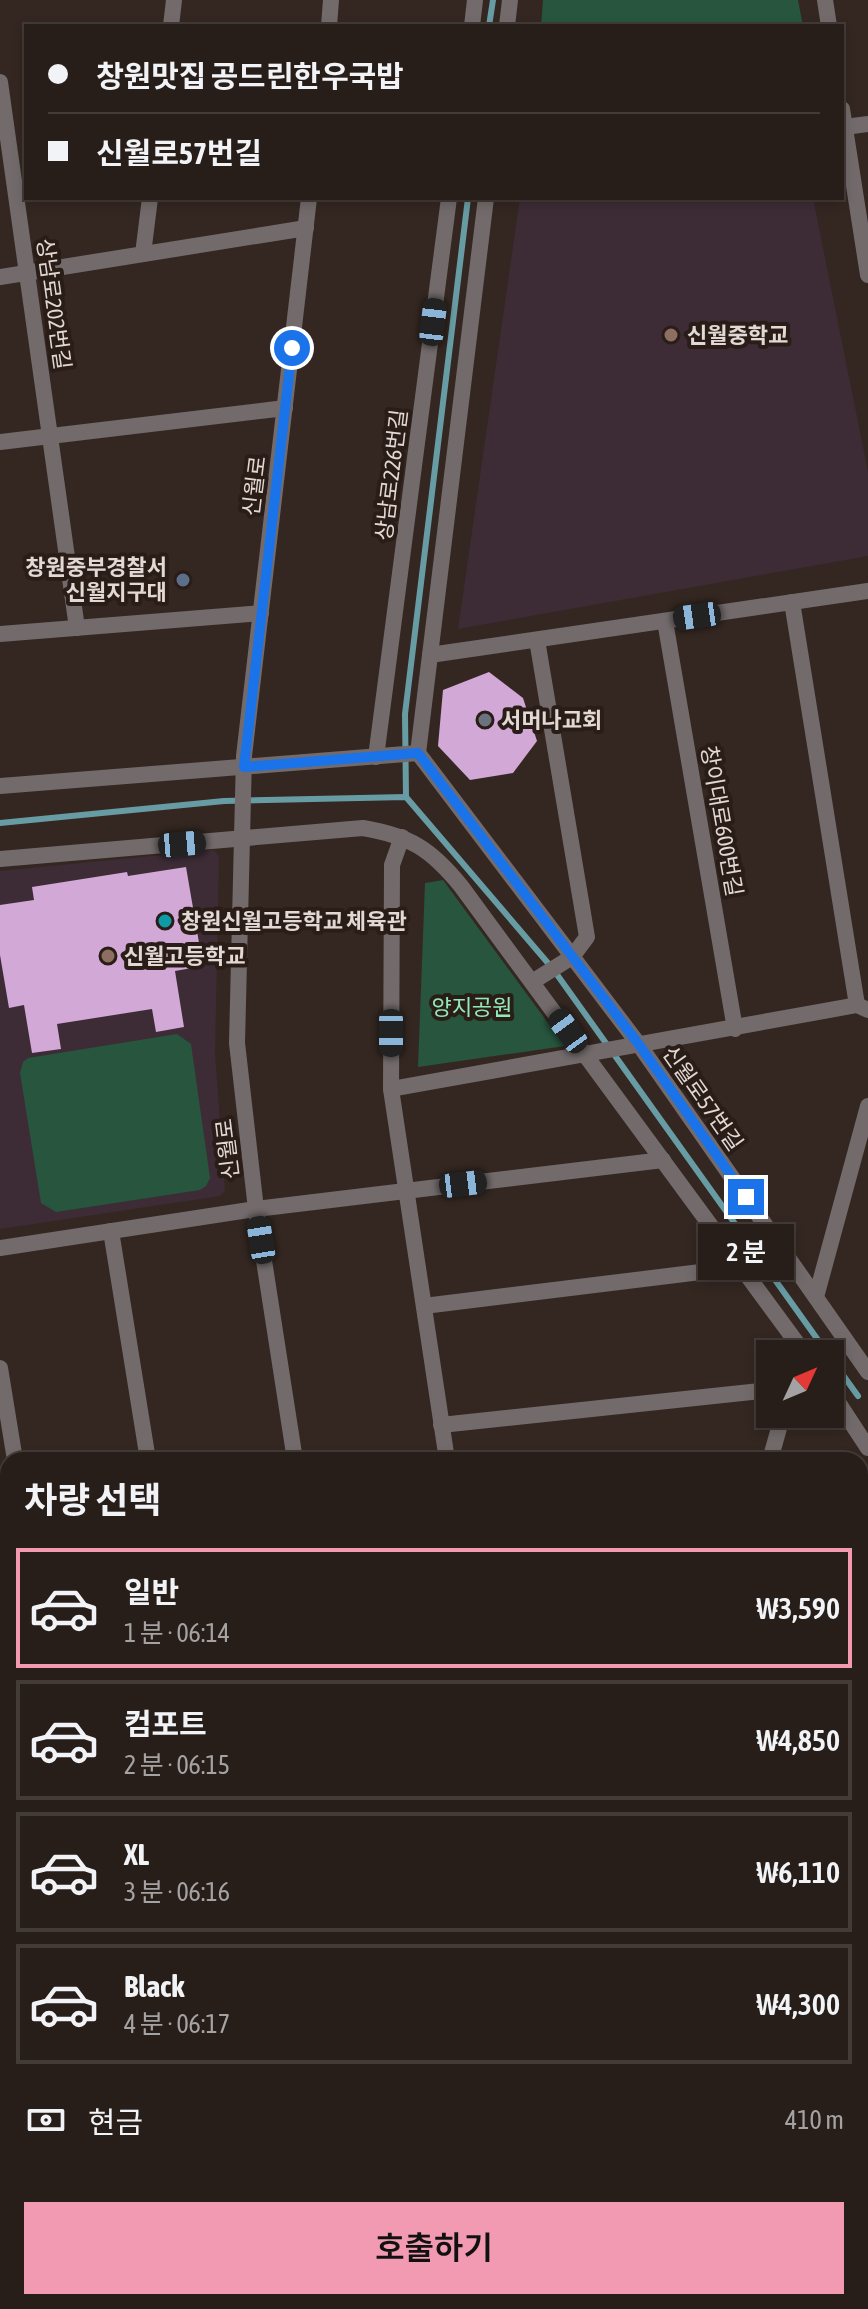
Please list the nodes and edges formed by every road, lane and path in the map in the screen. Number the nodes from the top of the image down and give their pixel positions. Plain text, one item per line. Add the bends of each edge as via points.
1 (174, 0) edge
2 (331, 0) edge
3 (475, 0) edge
4 (510, 0) edge
5 (825, 0) edge
6 (171, 24) edge
7 (329, 24) edge
8 (472, 24) edge
9 (507, 24) edge
10 (829, 24) edge
11 (0, 82) edge
12 (844, 121) edge
13 (868, 124) edge
14 (845, 127) junction
15 (862, 193) edge
16 (150, 200) edge
17 (309, 200) edge
18 (449, 200) edge
19 (486, 200) edge
20 (306, 228) junction
21 (866, 253) edge
22 (143, 254) junction
23 (27, 273) junction
24 (868, 275) edge
25 (0, 277) edge
26 (285, 408) junction
27 (50, 437) junction
28 (0, 442) edge
29 (868, 591) edge
30 (792, 602) junction
31 (261, 613) junction
32 (665, 621) junction
33 (77, 628) junction
34 (0, 634) edge
35 (537, 640) junction
36 (430, 655) junction
37 (417, 753) junction
38 (384, 756) junction
39 (243, 773) junction
40 (0, 786) edge
41 (242, 834) junction
42 (402, 837) junction
43 (0, 859) edge
44 (568, 960) junction
45 (536, 980) junction
46 (862, 1008) edge
47 (735, 1029) junction
48 (632, 1048) junction
49 (592, 1055) junction
50 (391, 1089) junction
51 (868, 1106) edge
52 (663, 1160) junction
53 (406, 1191) junction
54 (256, 1209) junction
55 (111, 1231) junction
56 (0, 1248) edge
57 (741, 1267) junction
58 (816, 1297) junction
59 (424, 1306) junction
60 (795, 1340) edge
61 (0, 1368) edge
62 (868, 1372) edge
63 (756, 1391) edge
64 (844, 1411) edge
65 (441, 1425) junction
66 (779, 1428) edge
67 (868, 1448) edge
68 (14, 1452) edge
69 (147, 1452) edge
70 (294, 1452) edge
71 (446, 1452) edge
72 (772, 1452) edge

1 - 6 street
2 - 7 street
3 - 8 street
4 - 9 street
5 - 10 street
11 - 23 street, 상남로202번길
12 - 14 street
13 - 14 street
14 - 15 street
15 - 21 street
16 - 22 street
17 - 20 street, 신월로
18 - 38 street, 상남로226번길
19 - 36 street
20 - 22 street
20 - 26 street, 신월로
21 - 24 street
22 - 23 street
23 - 25 street
23 - 27 street, 상남로202번길
26 - 27 street
26 - 31 street, 신월로
27 - 28 street
27 - 33 street, 상남로202번길
29 - 30 street
30 - 32 street
30 - 46 street
31 - 33 street
31 - 39 street, 신월로
32 - 35 street
32 - 47 street, 창이대로600번길
33 - 34 street
35 - 36 street
35 - 44 street via 587,937
36 - 37 street
37 - 38 street
37 - 44 street, 신월로57번길
38 - 39 street
39 - 40 street
39 - 41 street, 신월로
41 - 42 street via 363,828
41 - 43 street
41 - 54 street, 신월로 via 237,1043
42 - 45 street via 441,862
42 - 50 street via 392,865
44 - 45 street
44 - 48 street, 신월로57번길
45 - 49 street
46 - 47 street, 신월로57번길
47 - 48 street, 신월로57번길
48 - 49 street
48 - 58 street, 신월로57번길
49 - 50 street
49 - 52 street
50 - 53 street
51 - 58 street
52 - 53 street
52 - 57 street
53 - 54 street
53 - 59 street
54 - 55 street
54 - 70 street, 신월로
55 - 56 street
55 - 69 street
57 - 59 street
57 - 60 street
58 - 62 street, 신월로57번길
59 - 65 street
61 - 68 street
63 - 65 street
64 - 67 street
65 - 71 street
66 - 72 street

